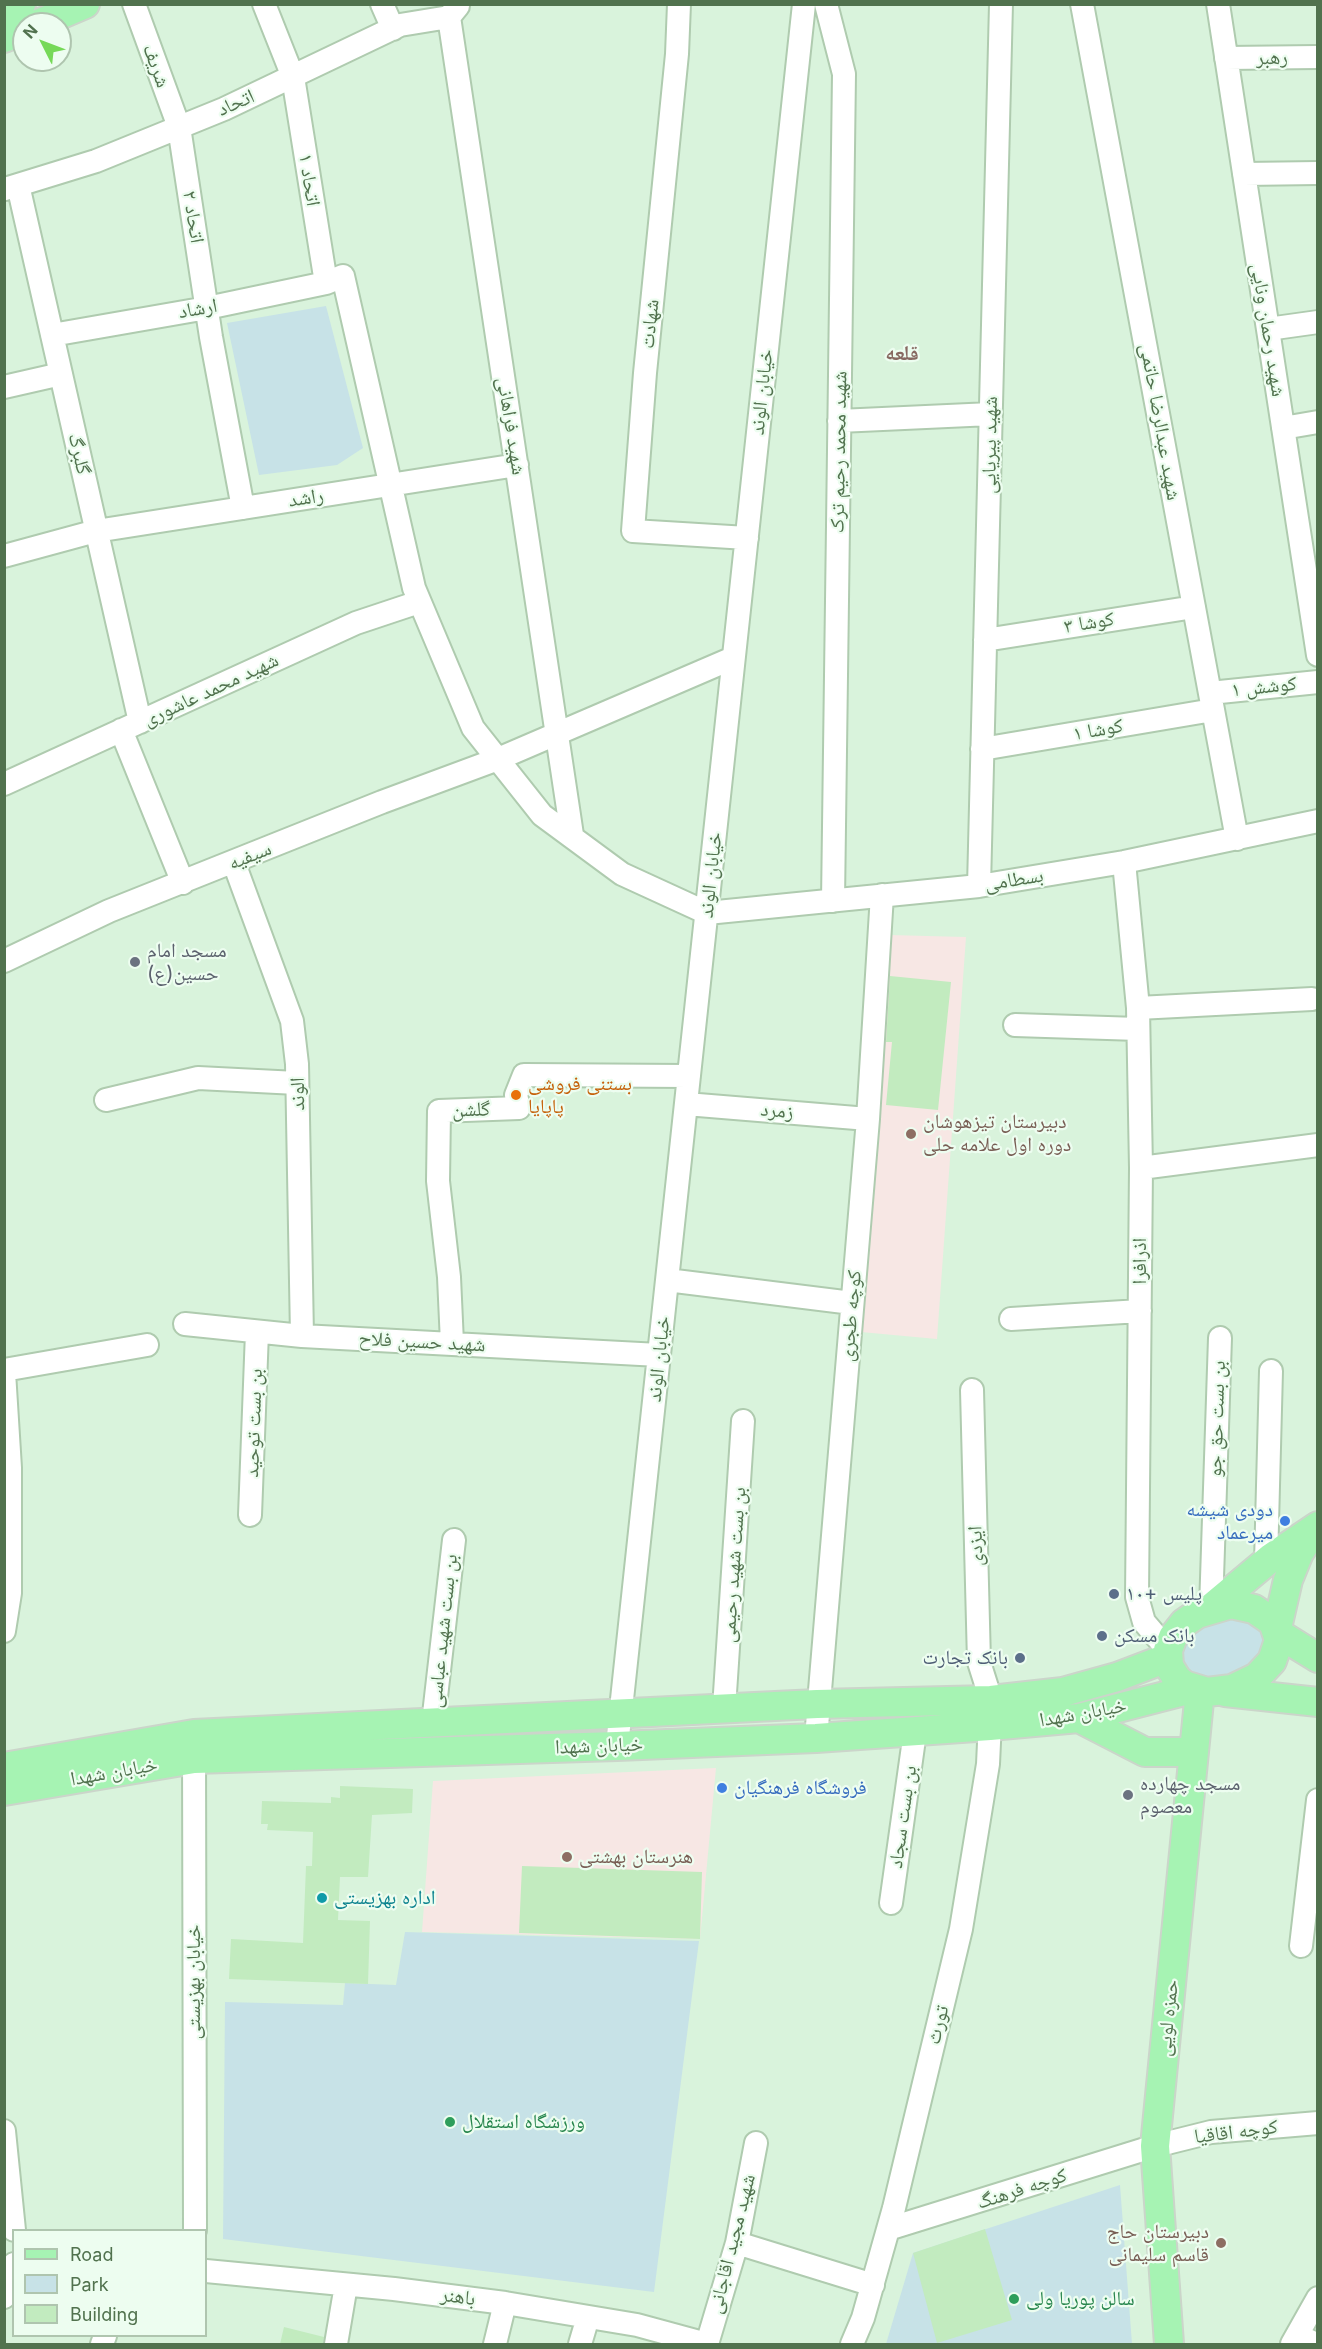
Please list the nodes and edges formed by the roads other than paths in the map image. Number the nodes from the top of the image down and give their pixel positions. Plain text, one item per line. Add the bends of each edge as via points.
1 (21, 4) edge
2 (85, 4) edge
3 (134, 4) edge
4 (264, 4) edge
5 (382, 4) edge
6 (679, 4) edge
7 (804, 4) edge
8 (826, 4) edge
9 (1001, 4) edge
10 (1082, 4) edge
11 (1218, 4) edge
12 (4, 11) edge
13 (454, 11) edge
14 (66, 12) edge
15 (393, 29) junction
16 (1317, 57) edge
17 (1226, 58) junction
18 (293, 77) junction
19 (179, 127) junction
20 (1317, 173) edge
21 (1244, 174) junction
22 (11, 187) edge
23 (334, 280) junction
24 (207, 308) junction
25 (1317, 322) edge
26 (1268, 329) junction
27 (52, 334) junction
28 (61, 374) junction
29 (4, 387) edge
30 (991, 414) junction
31 (839, 421) junction
32 (1317, 422) edge
33 (1283, 428) junction
34 (517, 465) junction
35 (390, 485) junction
36 (243, 508) junction
37 (96, 531) junction
38 (747, 538) junction
39 (4, 556) edge
40 (419, 602) junction
41 (1194, 607) junction
42 (985, 640) junction
43 (1317, 655) edge
44 (733, 658) junction
45 (1317, 682) edge
46 (1211, 701) junction
47 (130, 726) junction
48 (557, 733) junction
49 (982, 749) junction
50 (498, 759) junction
51 (4, 783) edge
52 (1317, 821) edge
53 (572, 835) junction
54 (1237, 839) junction
55 (1124, 862) junction
56 (234, 863) junction
57 (183, 882) junction
58 (979, 886) junction
59 (882, 895) junction
60 (833, 901) junction
61 (707, 913) junction
62 (4, 961) edge
63 (1312, 999) dead end
64 (1138, 1019) junction
65 (1015, 1025) dead end
66 (689, 1076) junction
67 (297, 1083) junction
68 (106, 1100) dead end
69 (686, 1104) junction
70 (868, 1119) junction
71 (1317, 1145) edge
72 (1141, 1168) junction
73 (667, 1280) junction
74 (852, 1303) junction
75 (1140, 1311) junction
76 (1011, 1319) dead end
77 (185, 1324) dead end
78 (257, 1332) junction
79 (302, 1336) junction
80 (1220, 1338) dead end
81 (452, 1343) junction
82 (147, 1345) dead end
83 (659, 1355) junction
84 (4, 1371) edge
85 (1271, 1371) dead end
86 (972, 1390) dead end
87 (743, 1421) dead end
88 (250, 1515) dead end
89 (1317, 1526) edge
90 (454, 1540) dead end
91 (1266, 1562) junction
92 (1211, 1608) junction
93 (4, 1631) edge
94 (1278, 1631) junction
95 (1168, 1654) junction
96 (1317, 1658) edge
97 (1205, 1690) junction
98 (1317, 1702) edge
99 (817, 1704) junction
100 (724, 1708) junction
101 (990, 1713) junction
102 (621, 1714) junction
103 (1079, 1718) junction
104 (433, 1723) junction
105 (915, 1732) junction
106 (816, 1738) junction
107 (617, 1746) junction
108 (194, 1747) junction
109 (1194, 1752) junction
110 (4, 1767) edge
111 (4, 1791) edge
112 (1317, 1800) edge
113 (891, 1903) dead end
114 (1301, 1946) dead end
115 (1317, 2123) edge
116 (4, 2131) edge
117 (756, 2144) dead end
118 (1155, 2146) junction
119 (14, 2229) edge
120 (195, 2229) edge
121 (888, 2229) junction
122 (737, 2243) junction
123 (12, 2271) edge
124 (207, 2271) edge
125 (346, 2285) junction
126 (873, 2285) junction
127 (4, 2297) edge
128 (1317, 2298) edge
129 (504, 2303) junction
130 (588, 2317) junction
131 (676, 2340) edge
132 (1301, 2341) edge
133 (336, 2344) edge
134 (495, 2344) edge
135 (580, 2344) edge
136 (707, 2344) edge
137 (852, 2344) edge
138 (1169, 2344) edge

1 - 12 main road
2 - 14 main road
3 - 19 street, شریف
4 - 18 street, اتحاد ۱
5 - 15 street
6 - 38 street, شهادت via 633,531
7 - 38 street, خیابان الوند
8 - 31 street, شهید محمد رحیم ترک via 844,74
9 - 30 street, شهید پیریایی
10 - 41 street, شهید عبدالرضا حاتمی
11 - 17 street, شهید رحمان ونایی
13 - 15 street, اتحاد
13 - 34 street, شهید فراهانی
15 - 18 street, اتحاد
16 - 17 street, رهبر
17 - 21 street, شهید رحمان ونایی
18 - 19 street, اتحاد
18 - 23 street, اتحاد ۱
19 - 22 street, اتحاد via 96,161
19 - 24 street, اتحاد ۲
20 - 21 street
21 - 26 street, شهید رحمان ونایی
22 - 27 street, گلبرگ
23 - 24 street, ارشاد
23 - 35 street, اتحاد ۱
24 - 27 street, ارشاد
24 - 36 street, اتحاد ۲
25 - 26 street
26 - 33 street, شهید رحمان ونایی
27 - 28 street, گلبرگ
28 - 29 street
28 - 37 street, گلبرگ
30 - 31 street
30 - 42 street, شهید پیریایی
31 - 60 street, شهید محمد رحیم ترک
32 - 33 street
33 - 43 street, شهید رحمان ونایی
34 - 35 street, راشد
34 - 48 street, شهید فراهانی
35 - 36 street, راشد
35 - 40 street, اتحاد ۱
36 - 37 street, راشد
37 - 39 street, راشد
37 - 47 street, گلبرگ
38 - 44 street, خیابان الوند
40 - 47 street, شهید محمد عاشوری via 356,623
40 - 50 street, اتحاد ۱ via 472,728
41 - 42 street, کوشا ۳
41 - 46 street, شهید عبدالرضا حاتمی
42 - 49 street, شهید پیریایی
44 - 48 street, سیفیه
44 - 61 street, خیابان الوند
45 - 46 street, کوشش ۱
46 - 49 street, کوشا ۱
46 - 54 street, شهید عبدالرضا حاتمی
47 - 51 street, شهید محمد عاشوری
47 - 57 street, گلبرگ
48 - 50 street, سیفیه
48 - 53 street, شهید فراهانی
49 - 58 street, شهید پیریایی
50 - 53 street, اتحاد ۱ via 542,815
50 - 56 street, سیفیه
52 - 54 street, بسطامی
53 - 61 street, اتحاد ۱ via 622,874
54 - 55 street, بسطامی
55 - 58 street, بسطامی
55 - 64 street, اذرافرا
56 - 57 street, سیفیه
56 - 67 street, الوند via 292,1021
57 - 62 street, سیفیه via 109,911
58 - 59 street, بسطامی
59 - 60 street, بسطامی
59 - 70 street, کوچه طجری
60 - 61 street, بسطامی
61 - 66 street, خیابان الوند
63 - 64 street
64 - 65 street
64 - 72 street, اذرافرا
66 - 69 street, خیابان الوند
66 - 81 street, گلشن via 524,1075 516,1095 519,1108 439,1111 438,1181
67 - 68 street via 198,1078
67 - 79 street, الوند
69 - 70 street, زمرد
69 - 73 street, خیابان الوند
70 - 74 street, کوچه طجری
71 - 72 street
72 - 75 street, اذرافرا
73 - 74 street
73 - 83 street, خیابان الوند
74 - 99 street, کوچه طجری
75 - 76 street
75 - 95 street, اذرافرا via 1137,1597 1144,1622
77 - 78 street, شهید حسین فلاح
78 - 79 street, شهید حسین فلاح
78 - 88 street, بن بست توحید
79 - 81 street, شهید حسین فلاح
80 - 92 street, بن بست حق جو
81 - 83 street, شهید حسین فلاح
82 - 84 street
83 - 102 street, خیابان الوند
84 - 93 street via 10,1468 10,1593
85 - 91 street
86 - 101 street, ایزدی via 979,1662
87 - 100 street, بن بست شهید رحیمی
89 - 91 main road
89 - 94 main road via 1299,1553 1288,1580
90 - 104 street, بن بست شهید عباسی
91 - 92 main road
92 - 94 main road via 1246,1606 1267,1617
92 - 95 main road via 1184,1623 1173,1637
94 - 96 main road
94 - 97 main road via 1278,1648 1266,1670 1249,1683
95 - 97 main road via 1177,1679
95 - 101 main road, خیابان شهدا via 1117,1677
97 - 98 main road, خیابان شهدا
97 - 103 main road, خیابان شهدا
97 - 109 main road, حمزه لویی
99 - 100 main road, خیابان شهدا
99 - 101 main road, خیابان شهدا
99 - 106 street, کوچه طجری
100 - 102 main road, خیابان شهدا
101 - 103 main road, خیابان شهدا
101 - 105 main road, خیابان شهدا
101 - 121 street, تورث via 988,1764 961,1929
102 - 104 main road, خیابان شهدا
102 - 107 street, خیابان الوند
103 - 109 main road via 1145,1752
104 - 108 main road, خیابان شهدا
105 - 106 main road, خیابان شهدا
105 - 113 street, بن بست سجاد
106 - 107 main road, خیابان شهدا
107 - 108 main road, خیابان شهدا
108 - 110 main road, خیابان شهدا
108 - 111 main road, خیابان شهدا
108 - 120 street, خیابان بهزیستی
109 - 118 main road, حمزه لویی
112 - 114 street
115 - 118 street, کوچه اقاقیا via 1211,2132
116 - 119 street
117 - 122 street, شهید مجید اقاجانی
118 - 121 street, کوچه فرهنگ
118 - 138 main road, حمزه لویی
121 - 126 street, تورث
122 - 126 street
122 - 136 street, شهید مجید اقاجانی
123 - 127 street
124 - 125 street, باهنر
125 - 129 street, باهنر
125 - 133 street
126 - 137 street, تورث
128 - 132 street
129 - 130 street, باهنر
129 - 134 street
130 - 131 street, باهنر via 637,2325
130 - 135 street
131 - 136 street, باهنر

